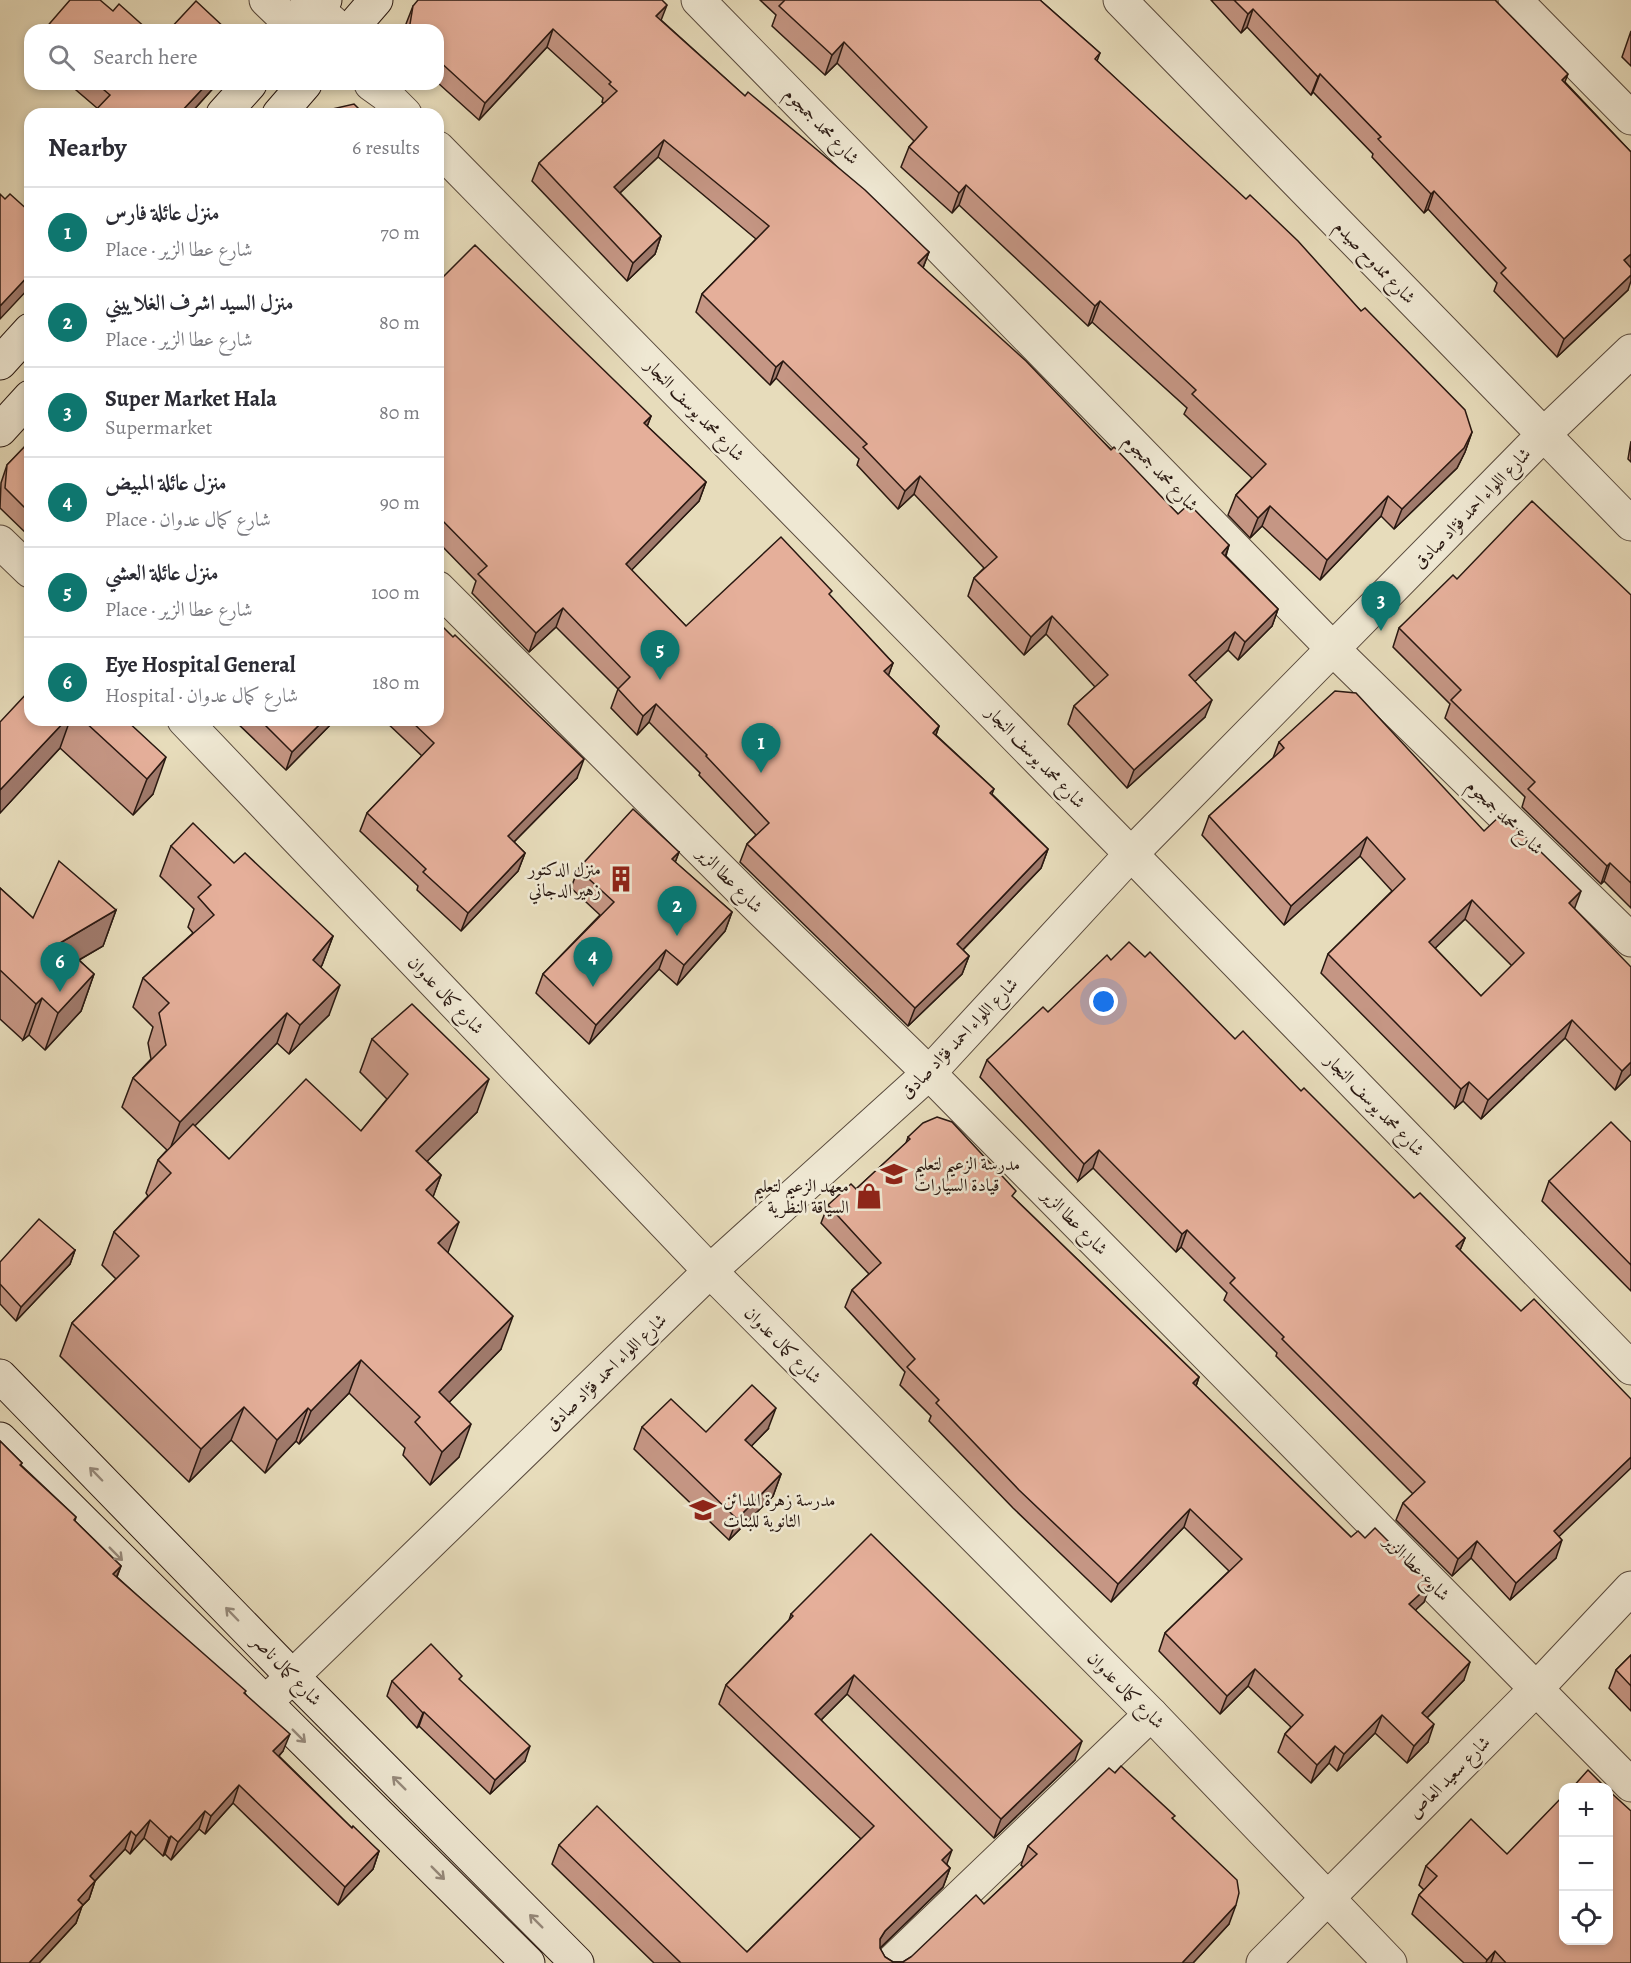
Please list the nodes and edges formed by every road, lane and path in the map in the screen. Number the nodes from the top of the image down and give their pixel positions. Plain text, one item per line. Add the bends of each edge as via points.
1 (266, 0) edge
2 (376, 0) edge
3 (698, 0) edge
4 (1120, 0) edge
5 (1515, 0) edge
6 (314, 17) edge
7 (355, 24) edge
8 (245, 90) edge
9 (300, 90) edge
10 (228, 108) edge
11 (284, 108) edge
12 (1631, 118) edge
13 (444, 154) edge
14 (24, 337) edge
15 (1631, 351) edge
16 (0, 363) edge
17 (24, 404) edge
18 (0, 430) edge
19 (1543, 435) junction
20 (1631, 524) edge
21 (0, 542) edge
22 (24, 565) edge
23 (444, 594) edge
24 (1334, 650) junction
25 (190, 726) edge
26 (1131, 854) junction
27 (1631, 940) edge
28 (929, 1073) junction
29 (710, 1271) junction
30 (1631, 1368) edge
31 (0, 1376) edge
32 (0, 1439) edge
33 (1631, 1588) edge
34 (292, 1676) junction
35 (1536, 1689) junction
36 (265, 1702) junction
37 (1150, 1714) junction
38 (1631, 1785) edge
39 (1327, 1899) junction
40 (528, 1963) edge
41 (577, 1963) edge
42 (891, 1963) edge
43 (1263, 1963) edge
44 (1390, 1963) edge

1 - 6 street
2 - 7 street
3 - 24 street, شارع محمد جمجوم
4 - 19 street, شارع ممدوح صيدم
5 - 12 street
8 - 10 street
9 - 11 street
13 - 26 street, شارع محمد يوسف النجار
14 - 16 street
15 - 19 street, شارع اللواء احمد فؤاد صادق
17 - 18 street
19 - 20 street, شارع ممدوح صيدم
19 - 24 street, شارع اللواء احمد فؤاد صادق
21 - 22 street
23 - 28 street, شارع عطا الزير
24 - 26 street, شارع اللواء احمد فؤاد صادق
24 - 27 street, شارع محمد جمجوم
25 - 29 street, شارع كمال عدوان
26 - 28 street, شارع اللواء احمد فؤاد صادق
26 - 30 street, شارع محمد يوسف النجار
28 - 29 street, شارع اللواء احمد فؤاد صادق
28 - 35 street, شارع عطا الزير
29 - 34 street, شارع اللواء احمد فؤاد صادق
29 - 37 street, شارع كمال عدوان
34 -> 31 street, شارع كمال ناصر
32 -> 36 street, شارع كمال ناصر
33 - 35 street, شارع سعيد العاص
34 - 36 street, شارع اللواء احمد فؤاد صادق
41 -> 34 street, شارع كمال ناصر
35 - 38 street, شارع عطا الزير
35 - 39 street, شارع سعيد العاص
36 -> 40 street, شارع كمال ناصر
37 - 39 street, شارع كمال عدوان
37 - 42 street
39 - 43 street, شارع سعيد العاص
39 - 44 street, شارع كمال عدوان

